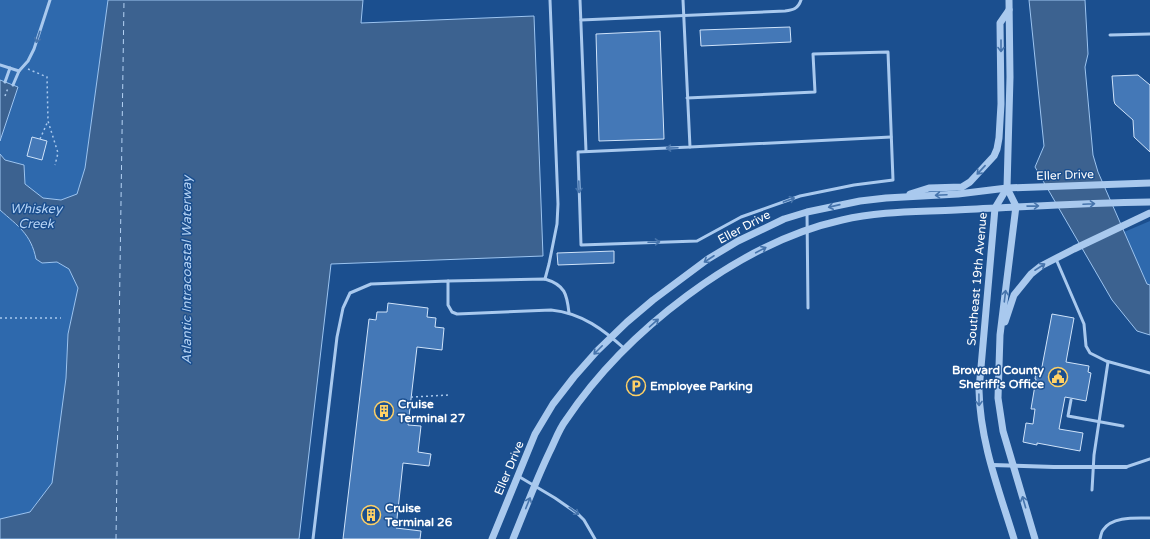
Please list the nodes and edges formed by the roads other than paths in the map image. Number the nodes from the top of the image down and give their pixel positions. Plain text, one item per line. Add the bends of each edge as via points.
1 (50, 0) edge
2 (550, 0) edge
3 (580, 0) edge
4 (683, 0) edge
5 (801, 0) edge
6 (1009, 0) edge
7 (1009, 9) junction
8 (684, 15) junction
9 (581, 20) junction
10 (1150, 34) edge
11 (1110, 35) dead end
12 (0, 65) edge
13 (10, 68) junction
14 (19, 71) junction
15 (5, 82) dead end
16 (13, 85) dead end
17 (687, 98) junction
18 (891, 137) junction
19 (690, 147) junction
20 (586, 151) junction
21 (1150, 183) edge
22 (1007, 188) junction
23 (900, 197) junction
24 (1150, 202) edge
25 (1016, 206) junction
26 (995, 208) junction
27 (807, 212) junction
28 (1150, 213) edge
29 (807, 230) junction
30 (1056, 259) junction
31 (545, 279) junction
32 (448, 281) junction
33 (808, 308) dead end
34 (569, 313) junction
35 (1000, 335) junction
36 (612, 337) junction
37 (626, 350) junction
38 (1108, 362) junction
39 (1150, 373) edge
40 (1071, 400) dead end
41 (1099, 422) junction
42 (1123, 426) dead end
43 (1150, 459) edge
44 (992, 465) junction
45 (1014, 466) junction
46 (1093, 467) junction
47 (1126, 467) joint
48 (518, 476) junction
49 (534, 486) junction
50 (1092, 490) dead end
51 (1150, 518) edge
52 (313, 539) edge
53 (492, 539) edge
54 (513, 539) edge
55 (595, 539) edge
56 (1014, 539) edge
57 (1035, 539) edge
58 (1100, 539) edge

1 -> 14 lane via 34,49
2 - 31 lane via 558,204 557,224
3 - 9 lane
4 - 8 lane
5 - 8 lane via 794,10
6 - 7 street, Southeast 19th Avenue
7 - 22 street, Southeast 19th Avenue
7 -> 23 street via 1000,23 1000,131 994,156 962,187 929,188
8 - 9 lane
8 - 17 lane
9 - 20 lane
10 - 11 lane
12 - 13 lane
13 - 14 lane
13 - 15 lane
14 - 16 lane
17 - 18 lane via 815,92 813,54 888,52
17 - 19 lane
18 - 19 lane
20 -> 18 lane via 578,152 581,244 697,241 741,217 800,196 893,180
19 -> 20 lane
21 - 22 street, Eller Drive
22 -> 23 street, Eller Drive
22 - 25 street, Southeast 19th Avenue
22 - 26 street, Southeast 19th Avenue
23 -> 27 street, Eller Drive via 851,202
25 -> 24 street
25 - 26 street
35 -> 25 street
26 - 29 street via 861,216
26 -> 44 street, Southeast 19th Avenue via 979,390 984,440
27 - 29 lane
27 -> 36 street, Eller Drive via 769,225 708,259 653,300
28 - 30 street
29 - 33 lane
37 -> 29 street via 641,334 694,291 768,246
35 -> 30 street via 1014,295 1022,284 1041,266
30 - 38 lane via 1084,324 1086,346 1090,353
31 - 32 lane
31 - 34 lane via 556,282 564,290
32 - 34 lane via 448,305 452,312 457,314 552,310
32 - 52 lane via 372,284 350,293 343,308 337,337
34 - 36 lane via 592,323
35 - 45 street via 998,398 1003,430
36 - 37 lane
36 -> 48 street, Eller Drive via 592,356 553,404 535,434
37 - 49 street via 610,364 565,420
38 - 39 lane
38 - 41 lane
40 - 41 lane via 1068,416
41 - 42 lane
41 - 46 lane
43 - 47 lane
44 - 45 street
44 - 56 street, Southeast 19th Avenue
45 - 46 street
57 -> 45 street
46 - 47 street
46 - 50 lane
48 - 49 lane
48 - 53 street, Eller Drive
54 -> 49 street
49 -> 55 lane via 578,514
51 - 58 lane via 1121,519 1107,525

